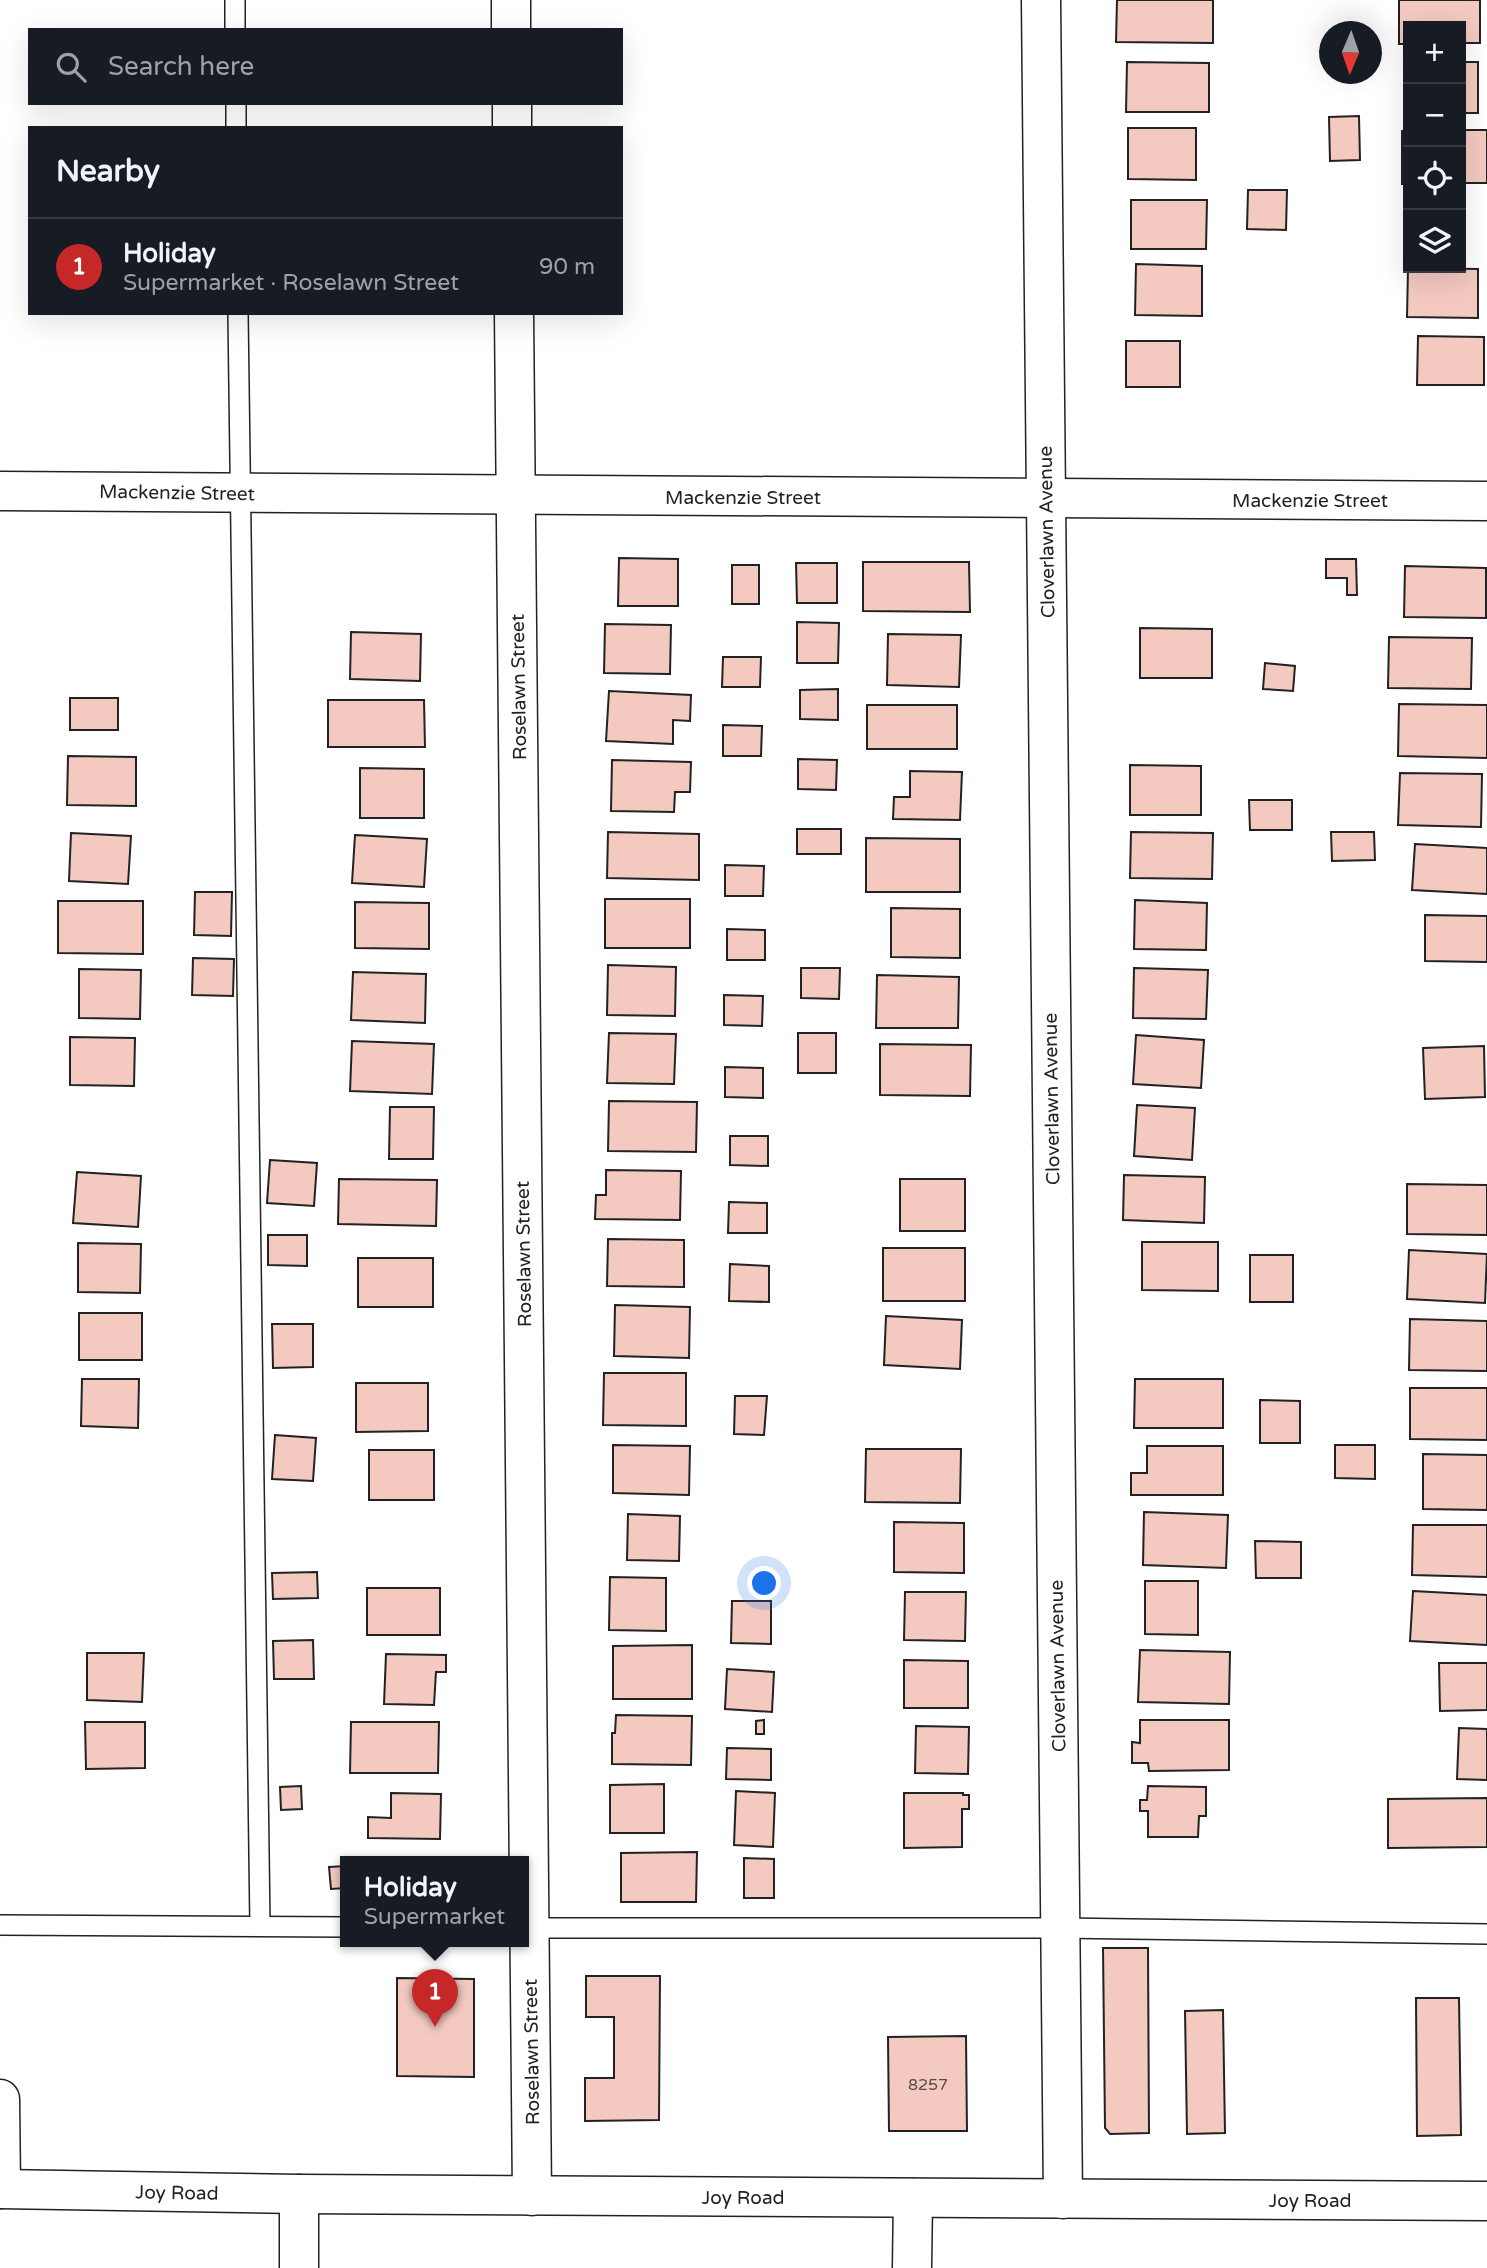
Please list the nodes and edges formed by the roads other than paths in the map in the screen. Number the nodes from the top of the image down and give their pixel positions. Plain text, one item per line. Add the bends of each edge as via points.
1 (235, 0) edge
2 (511, 0) edge
3 (1041, 0) edge
4 (235, 28) edge
5 (511, 28) edge
6 (236, 105) edge
7 (512, 105) edge
8 (236, 126) edge
9 (512, 126) edge
10 (238, 315) edge
11 (514, 315) edge
12 (0, 491) edge
13 (240, 493) junction
14 (516, 495) junction
15 (1045, 498) junction
16 (1487, 501) edge
17 (526, 1856) edge
18 (0, 1925) edge
19 (260, 1926) junction
20 (340, 1927) edge
21 (529, 1928) edge
22 (1060, 1928) junction
23 (1487, 1934) edge
24 (527, 1947) edge
25 (0, 2099) edge
26 (1, 2189) edge
27 (299, 2194) junction
28 (532, 2196) junction
29 (913, 2198) junction
30 (1063, 2199) junction
31 (1487, 2201) edge
32 (299, 2268) edge
33 (912, 2268) edge

1 - 4 lane
2 - 5 street
3 - 15 street, Cloverlawn Avenue
6 - 8 lane
7 - 9 street
10 - 13 lane
11 - 14 street, Roselawn Street
12 - 13 street, Mackenzie Street
13 - 14 street, Mackenzie Street
13 - 19 lane
14 - 15 street, Mackenzie Street
14 - 17 street, Roselawn Street
15 - 16 street, Mackenzie Street
15 - 22 street, Cloverlawn Avenue
18 - 19 lane
19 - 20 lane
21 - 22 lane
22 - 23 lane
22 - 30 street, Cloverlawn Avenue
24 - 28 street, Roselawn Street
25 - 26 street
26 - 27 street, Joy Road
27 - 28 street, Joy Road
27 - 32 street
28 - 29 street, Joy Road
29 - 30 street, Joy Road
29 - 33 street
30 - 31 street, Joy Road

